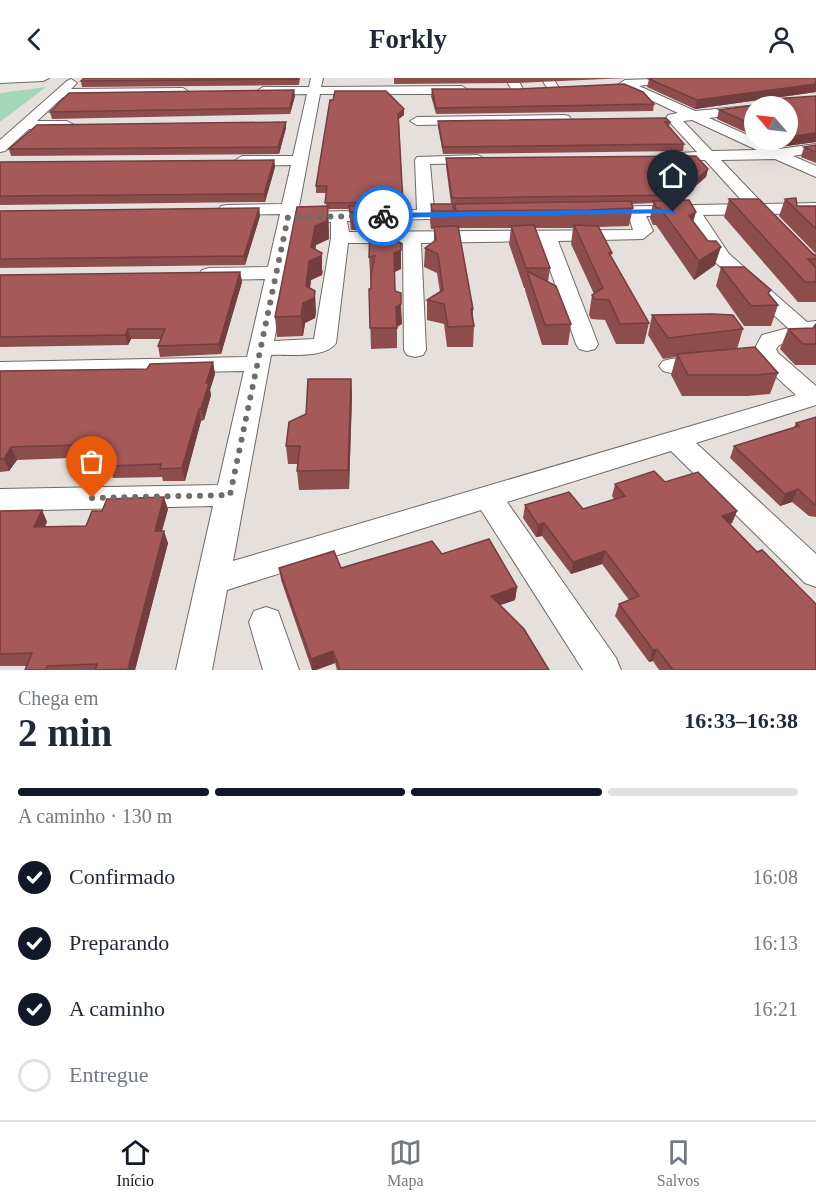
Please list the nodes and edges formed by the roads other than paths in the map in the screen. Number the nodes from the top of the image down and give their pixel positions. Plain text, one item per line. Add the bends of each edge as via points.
1 (43, 78) edge
2 (76, 78) edge
3 (446, 78) edge
4 (462, 78) edge
5 (674, 78) edge
6 (0, 80) edge
7 (316, 84) edge
8 (554, 85) edge
9 (519, 87) edge
10 (470, 90) edge
11 (245, 91) edge
12 (199, 92) edge
13 (60, 93) junction
14 (414, 105) edge
15 (744, 110) edge
16 (696, 117) junction
17 (580, 119) edge
18 (84, 124) edge
19 (25, 125) junction
20 (0, 148) edge
21 (816, 148) edge
22 (778, 154) junction
23 (708, 157) junction
24 (648, 158) edge
25 (493, 159) edge
26 (301, 160) junction
27 (232, 161) edge
28 (816, 172) edge
29 (758, 208) junction
30 (209, 210) edge
31 (692, 211) junction
32 (813, 211) edge
33 (636, 212) junction
34 (289, 213) junction
35 (578, 213) edge
36 (484, 214) edge
37 (426, 215) junction
38 (339, 216) junction
39 (775, 225) edge
40 (547, 236) junction
41 (340, 238) junction
42 (412, 238) junction
43 (278, 273) junction
44 (185, 274) edge
45 (809, 328) edge
46 (587, 344) dead end
47 (415, 350) dead end
48 (767, 356) junction
49 (259, 357) junction
50 (671, 366) dead end
51 (0, 369) edge
52 (815, 397) edge
53 (675, 439) junction
54 (230, 495) junction
55 (489, 498) junction
56 (0, 500) edge
57 (816, 574) edge
58 (212, 581) junction
59 (266, 622) dead end
60 (194, 670) edge
61 (281, 670) edge
62 (603, 670) edge

1 - 6 street
2 - 13 street
3 - 4 street
3 - 14 street
5 - 16 street via 620,84
7 - 11 street
7 - 14 street
7 - 26 street via 302,123
8 - 9 street
10 - 14 street
12 - 13 street
13 - 19 street
14 - 17 street
15 - 16 street
16 - 22 street
16 - 23 street via 668,118
18 - 19 street
19 - 20 street
21 - 22 street
22 - 23 street
22 - 28 street
23 - 24 street
23 - 29 street
25 - 37 street via 421,155
26 - 27 street
26 - 34 street
29 - 31 street
29 - 32 street
29 - 39 street
30 - 34 street
31 - 33 street
31 - 45 street via 717,252
33 - 35 street
33 - 40 street via 644,231 641,234
34 - 38 street
34 - 43 street
36 - 37 street
37 - 38 street
38 - 41 street
40 - 42 street
40 - 46 street
41 - 42 street
41 - 49 street via 325,343
42 - 47 street
43 - 44 street
43 - 49 street
45 - 48 street via 770,340 765,349
48 - 50 street
48 - 52 street
49 - 51 street
49 - 54 street
52 - 53 street
53 - 55 street
53 - 57 street
54 - 56 street
54 - 58 street
55 - 58 street
55 - 62 street
58 - 60 street
59 - 61 street

